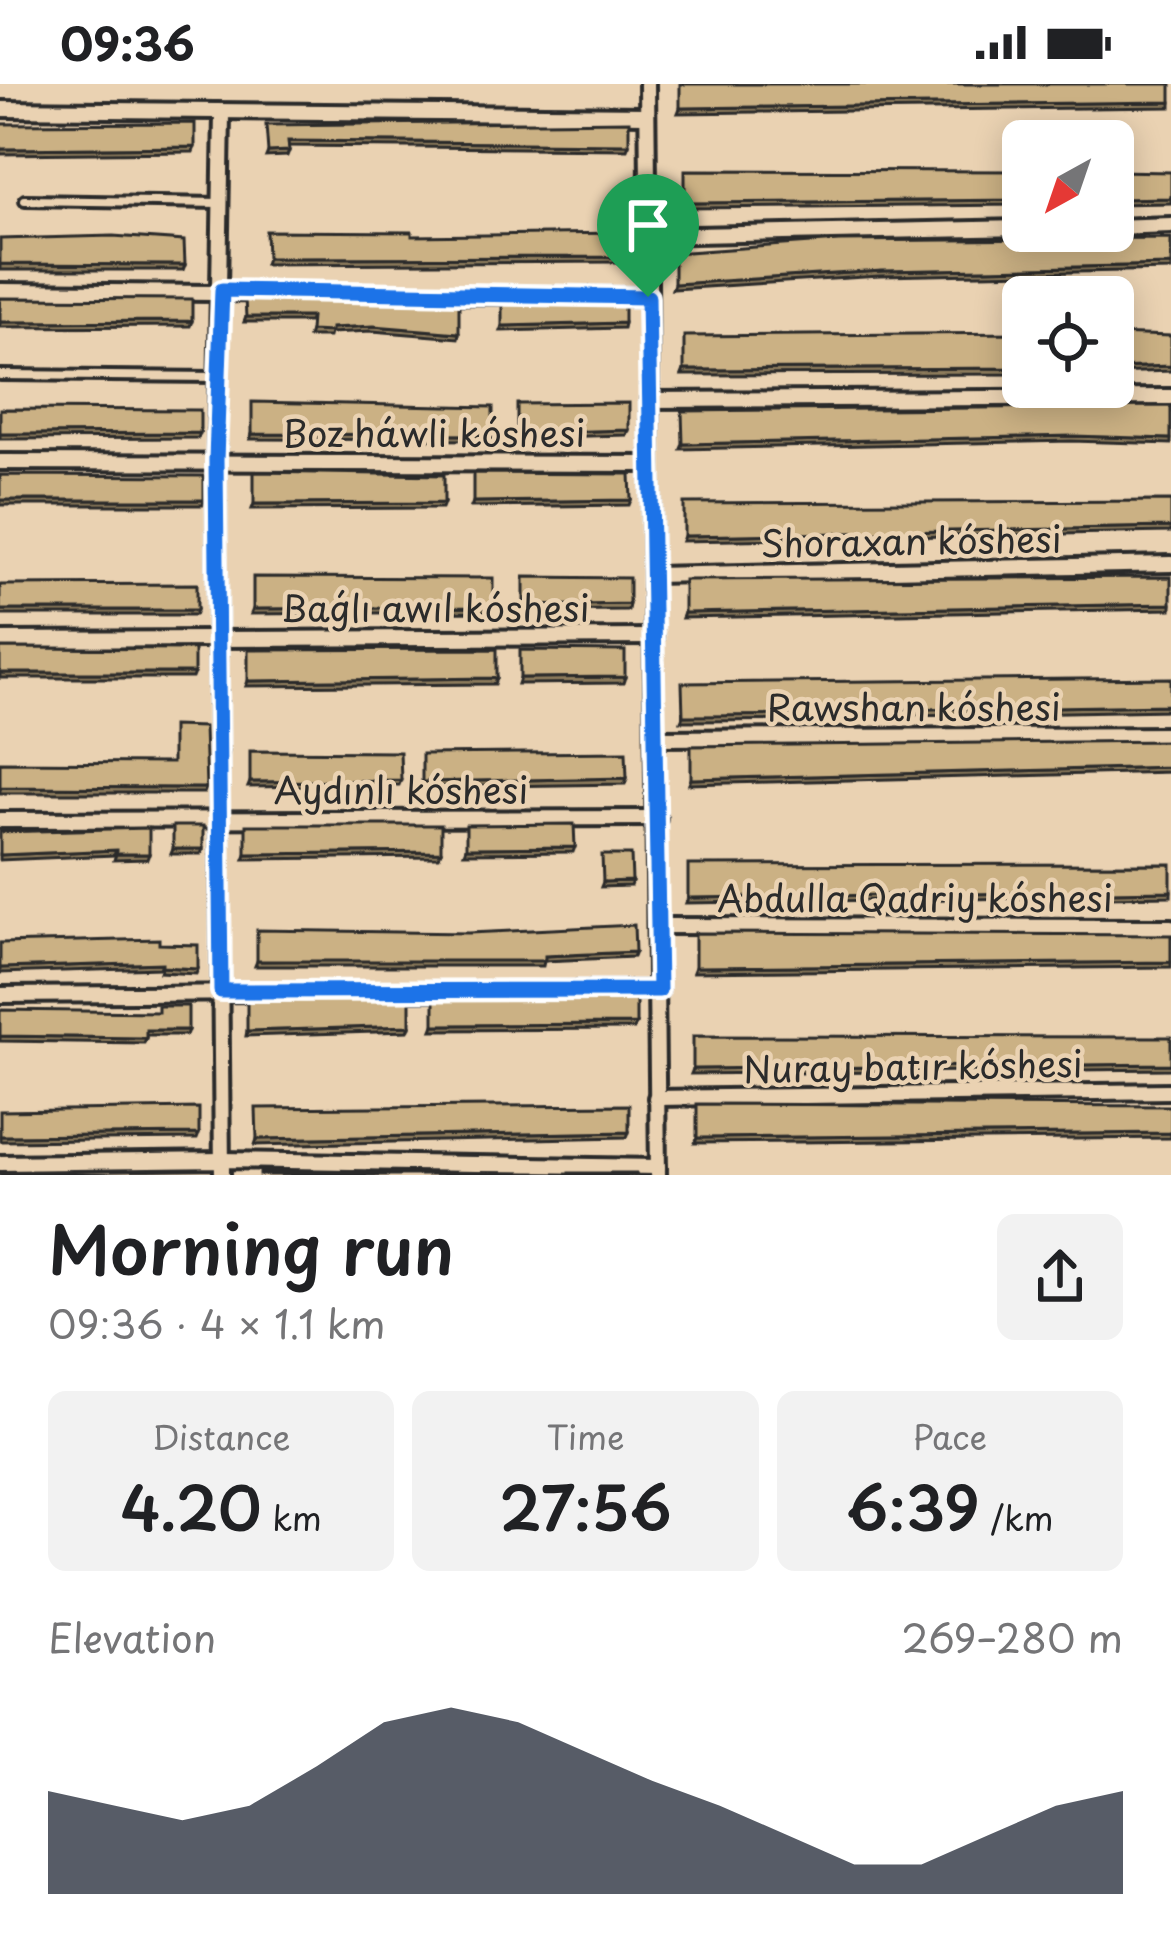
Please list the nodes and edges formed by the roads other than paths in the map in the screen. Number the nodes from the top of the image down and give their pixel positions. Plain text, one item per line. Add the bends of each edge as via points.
1 (647, 84) edge
2 (0, 109) edge
3 (222, 113) junction
4 (646, 116) junction
5 (25, 200) dead end
6 (222, 202) junction
7 (1171, 225) edge
8 (1134, 226) edge
9 (1002, 229) edge
10 (647, 236) junction
11 (222, 290) junction
12 (0, 291) edge
13 (648, 297) junction
14 (0, 375) edge
15 (219, 376) junction
16 (1171, 398) edge
17 (650, 400) junction
18 (216, 460) junction
19 (0, 462) edge
20 (651, 464) junction
21 (1171, 564) edge
22 (653, 575) junction
23 (654, 637) junction
24 (220, 638) junction
25 (0, 640) edge
26 (1171, 735) edge
27 (657, 738) junction
28 (658, 818) junction
29 (0, 820) edge
30 (221, 820) junction
31 (659, 926) junction
32 (1171, 927) edge
33 (659, 990) junction
34 (221, 991) junction
35 (0, 995) edge
36 (1171, 1091) edge
37 (656, 1098) junction
38 (0, 1163) edge
39 (222, 1168) edge
40 (658, 1171) edge

1 - 4 street
2 - 3 street
3 - 4 street
3 - 6 street
4 - 10 street
5 - 6 lane
6 - 11 street
7 - 8 street
9 - 10 street
10 - 13 street
11 - 12 street
11 - 13 street
11 - 15 street
13 - 17 street
14 - 15 lane
15 - 18 street
16 - 17 street
17 - 20 street
18 - 19 street, Boz háwli kóshesi
18 - 20 street, Boz háwli kóshesi
18 - 24 street
20 - 22 street
21 - 22 street, Shoraxan kóshesi
22 - 23 street
23 - 24 street, Baǵlı awıl kóshesi
23 - 27 street
24 - 25 street, Baǵlı awıl kóshesi
24 - 30 street
26 - 27 street, Rawshan kóshesi
27 - 28 street
28 - 30 street, Aydınlı kóshesi
28 - 31 street
29 - 30 street, Aydınlı kóshesi
30 - 34 street
31 - 32 street, Abdulla Qadriy kóshesi
31 - 33 street
33 - 34 street
33 - 37 street
34 - 35 street
34 - 39 street
36 - 37 street, Nuray batır kóshesi
37 - 40 street
38 - 39 street
39 - 40 street

